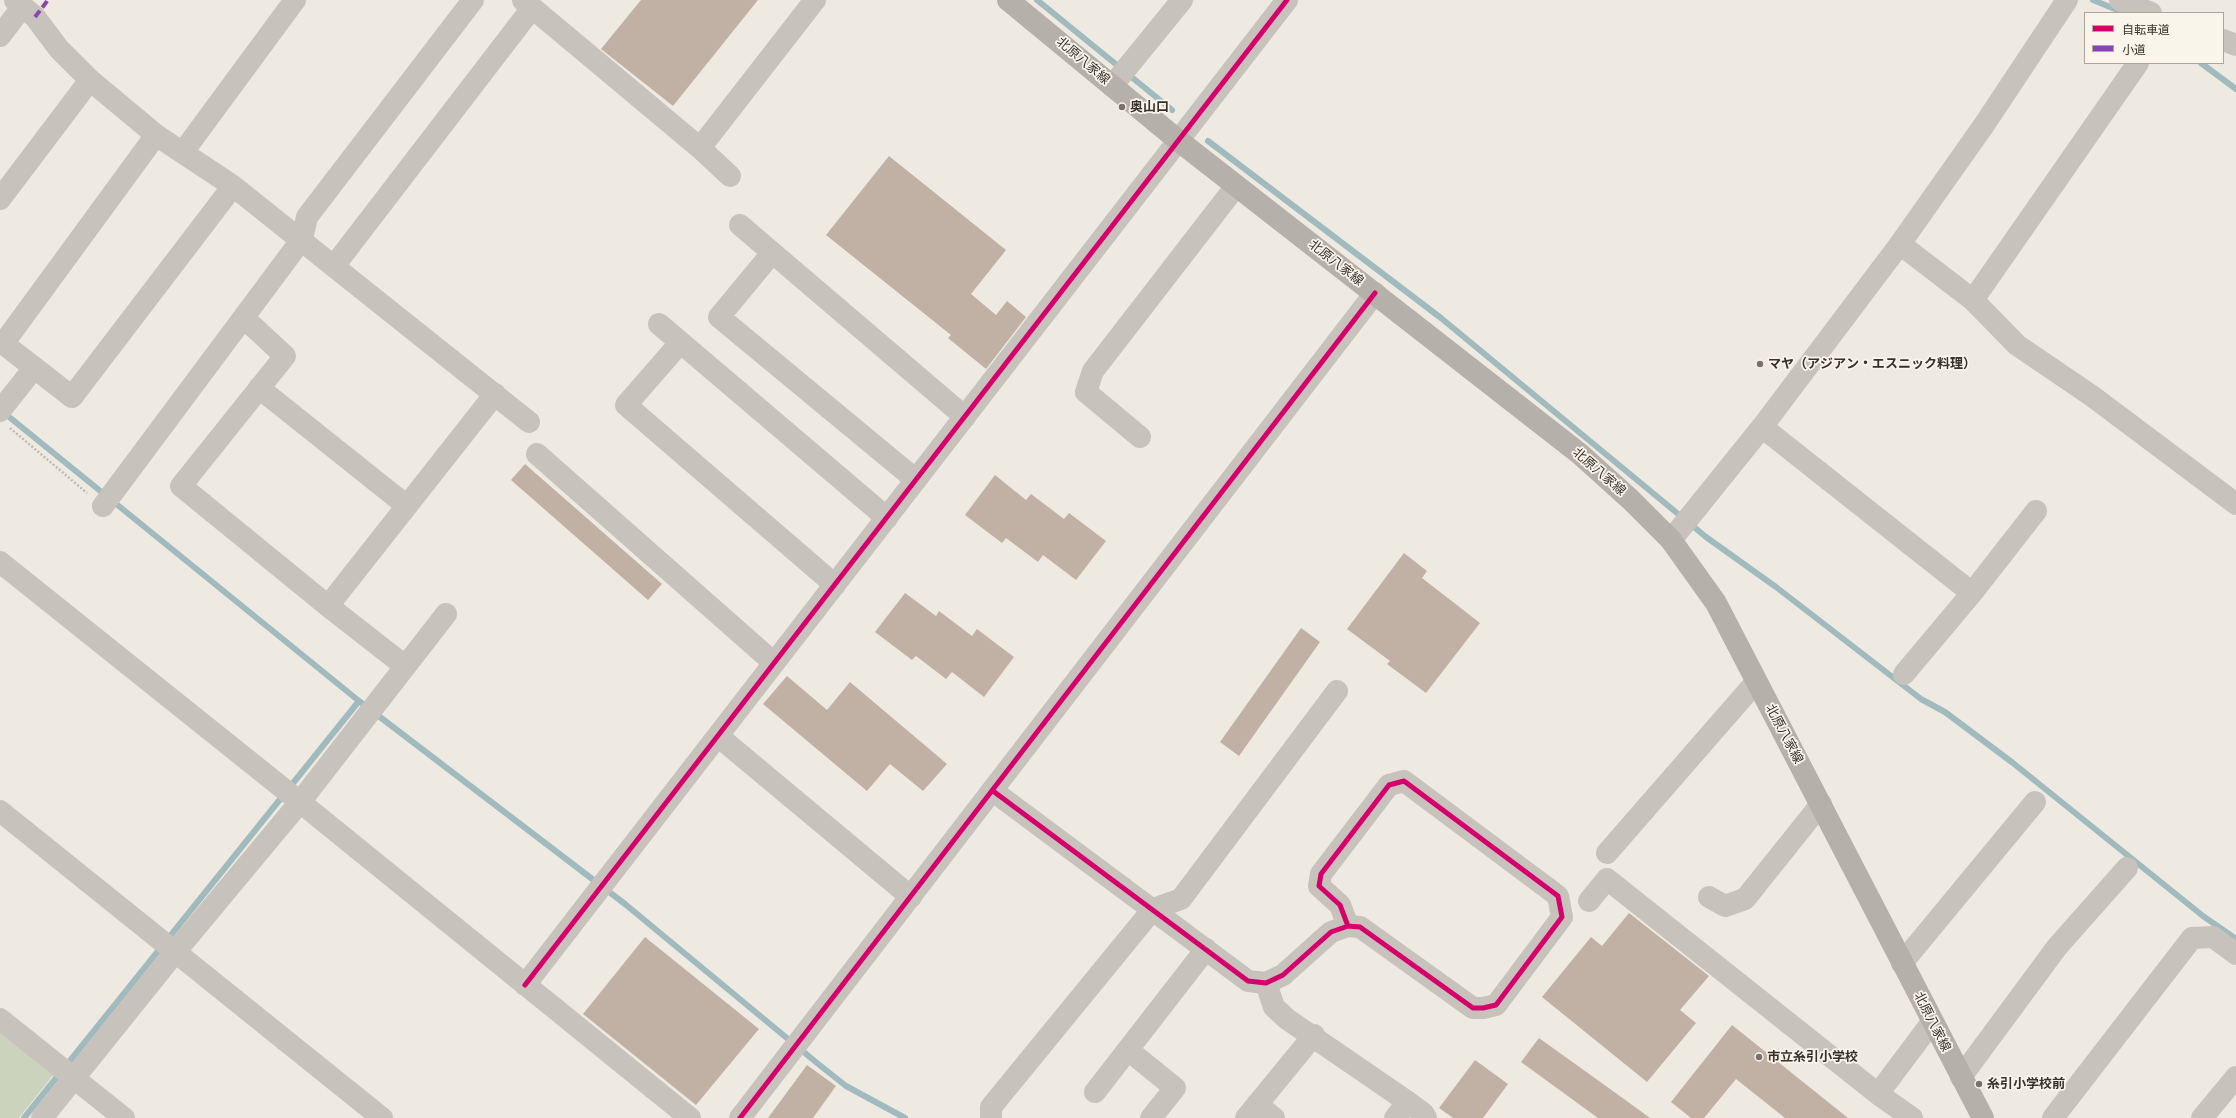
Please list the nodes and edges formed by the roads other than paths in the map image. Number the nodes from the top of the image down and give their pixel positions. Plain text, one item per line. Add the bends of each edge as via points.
1 (295, 0) edge
2 (473, 0) edge
3 (815, 0) edge
4 (1182, 0) edge
5 (1287, 0) edge
6 (2067, 0) edge
7 (2120, 0) edge
8 (19, 3) edge
9 (528, 4) edge
10 (1020, 4) edge
11 (2149, 12) edge
12 (0, 36) edge
13 (2224, 40) edge
14 (2236, 45) edge
15 (2137, 64) edge
16 (90, 80) junction
17 (1112, 86) junction
18 (156, 135) junction
19 (1179, 141) junction
20 (700, 148) junction
21 (183, 152) junction
22 (730, 176) dead end
23 (233, 186) junction
24 (1236, 186) junction
25 (0, 198) edge
26 (740, 225) dead end
27 (302, 240) junction
28 (1900, 244) junction
29 (772, 254) junction
30 (334, 266) junction
31 (1375, 293) junction
32 (1973, 300) junction
33 (244, 318) junction
34 (659, 324) dead end
35 (2, 342) edge
36 (680, 343) junction
37 (34, 368) junction
38 (259, 388) junction
39 (495, 394) junction
40 (965, 417) junction
41 (3, 418) edge
42 (529, 422) dead end
43 (1762, 427) junction
44 (1140, 437) dead end
45 (537, 454) dead end
46 (916, 480) junction
47 (2236, 504) edge
48 (103, 506) road end
49 (407, 506) junction
50 (2036, 511) dead end
51 (886, 518) junction
52 (1671, 540) junction
53 (0, 562) edge
54 (835, 585) junction
55 (1972, 593) junction
56 (328, 606) junction
57 (446, 614) dead end
58 (774, 663) junction
59 (405, 666) junction
60 (1904, 674) dead end
61 (1756, 682) junction
62 (1337, 690) dead end
63 (718, 736) junction
64 (993, 791) junction
65 (300, 802) junction
66 (2035, 802) dead end
67 (1821, 804) junction
68 (0, 811) edge
69 (1607, 853) dead end
70 (2127, 868) dead end
71 (911, 897) junction
72 (1709, 897) dead end
73 (1589, 901) dead end
74 (1153, 909) junction
75 (1348, 926) junction
76 (2234, 949) edge
77 (1206, 950) junction
78 (176, 951) junction
79 (1902, 963) junction
80 (1266, 983) junction
81 (525, 985) junction
82 (0, 1018) edge
83 (1932, 1022) junction
84 (1314, 1035) junction
85 (1128, 1050) junction
86 (1961, 1077) junction
87 (74, 1078) junction
88 (2236, 1078) edge
89 (1095, 1092) dead end
90 (1878, 1094) junction
91 (1402, 1110) edge
92 (1252, 1111) edge
93 (42, 1118) edge
94 (124, 1118) edge
95 (382, 1118) edge
96 (690, 1118) edge
97 (740, 1118) edge
98 (991, 1118) edge
99 (1151, 1118) edge
100 (1274, 1118) edge
101 (1426, 1118) edge
102 (1912, 1118) edge
103 (1983, 1118) edge
104 (2053, 1118) edge
105 (2202, 1118) edge

1 - 21 street
2 - 27 street via 307,217
3 - 20 street
4 - 17 street
5 - 19 street
6 - 28 street via 1984,125
7 - 11 street
8 - 12 street
8 - 16 street
9 - 20 street
9 - 30 street
10 - 17 main road, 北原八家線
13 - 14 street
15 - 32 street
16 - 18 street
16 - 25 street
17 - 19 main road, 北原八家線
18 - 21 street
18 - 35 street
19 - 24 main road, 北原八家線
19 - 40 street
20 - 22 street
21 - 23 street
23 - 27 street
23 - 37 street via 72,397
24 - 31 main road, 北原八家線
24 - 44 street via 1094,371 1086,392
26 - 29 street
27 - 30 street
27 - 33 street
28 - 32 street
28 - 43 street
29 - 40 street
29 - 46 street via 719,316
30 - 39 street
31 - 52 main road, 北原八家線 via 1580,454
31 - 64 street
32 - 47 street via 2017,345 2092,396
33 - 38 street via 285,356
33 - 48 street
34 - 36 street
35 - 37 street
36 - 51 street
36 - 54 street via 626,405
37 - 41 street
38 - 49 street
38 - 56 street via 181,486
39 - 42 street
39 - 49 street
40 - 46 street
43 - 52 street
43 - 55 street
45 - 58 street
46 - 51 street
49 - 56 street
50 - 55 street
51 - 54 street
52 - 61 main road, 北原八家線 via 1716,603
53 - 65 street
54 - 58 street
55 - 60 street
56 - 59 street
57 - 59 street
58 - 63 street
59 - 65 street
61 - 67 main road, 北原八家線
61 - 69 street
62 - 74 street via 1181,899
63 - 71 street
63 - 81 street
64 - 71 street
64 - 74 street
65 - 78 street
65 - 81 street
66 - 79 street
67 - 72 street via 1745,899 1725,906
67 - 79 main road, 北原八家線
68 - 78 street
70 - 86 street via 2057,947
71 - 97 street
73 - 90 street via 1607,879
74 - 77 street
74 - 98 street via 991,1106
75 - 75 street via 1340,905 1318,886 1321,874 1389,785 1404,781 1558,896 1562,917 1496,1005 1484,1008 1473,1008 1360,927
75 - 80 street via 1331,932 1283,975
76 - 104 street via 2213,936 2192,938
77 - 80 street via 1248,981
77 - 85 street
78 - 87 street
78 - 95 street
79 - 83 main road, 北原八家線
80 - 84 street via 1274,1008
81 - 96 street
82 - 87 street
83 - 86 main road, 北原八家線
83 - 90 street
84 - 91 street
84 - 92 street
85 - 89 street
85 - 99 street via 1175,1088
86 - 103 main road, 北原八家線
87 - 93 street
87 - 94 street
88 - 105 street
90 - 102 street
91 - 101 street via 1423,1112
92 - 100 street

